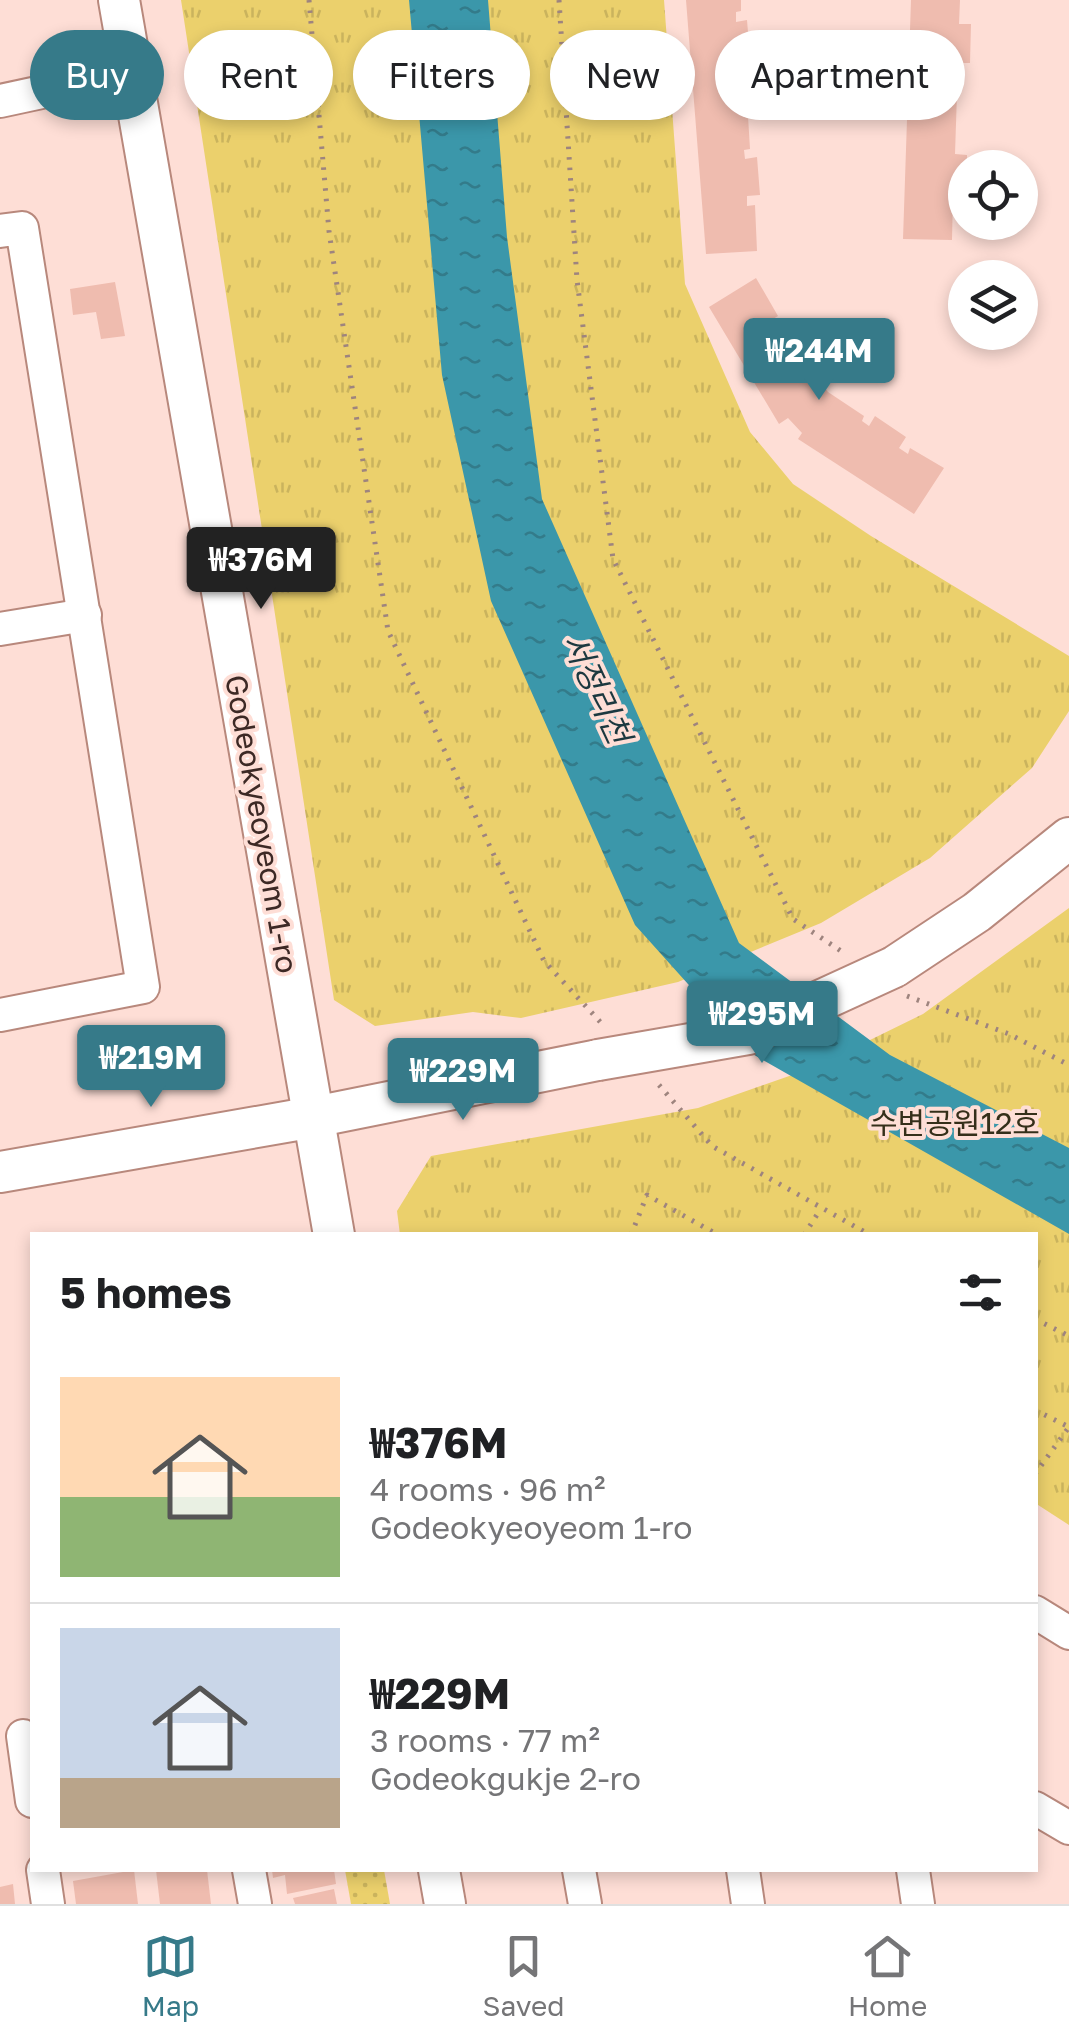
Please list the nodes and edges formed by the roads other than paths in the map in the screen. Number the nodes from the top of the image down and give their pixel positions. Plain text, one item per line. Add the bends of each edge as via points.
1 (119, 0) edge
2 (124, 30) edge
3 (30, 95) edge
4 (0, 101) edge
5 (138, 120) edge
6 (0, 231) edge
7 (85, 615) junction
8 (0, 629) edge
9 (1069, 838) edge
10 (0, 1015) edge
11 (314, 1116) junction
12 (0, 1172) edge
13 (333, 1232) edge
14 (1038, 1614) edge
15 (1069, 1633) edge
16 (18, 1737) edge
17 (30, 1792) edge
18 (1038, 1810) edge
19 (1069, 1828) edge
20 (43, 1872) edge
21 (249, 1872) edge
22 (440, 1872) edge
23 (579, 1872) edge
24 (743, 1872) edge
25 (913, 1872) edge
26 (48, 1904) edge
27 (256, 1904) edge
28 (445, 1904) edge
29 (585, 1904) edge
30 (748, 1904) edge
31 (918, 1904) edge

1 - 2 street, Godeokyeoyeom 1-ro
3 - 4 street
5 - 11 street, Godeokyeoyeom 1-ro
6 - 7 street via 22,228
7 - 8 street
7 - 10 street via 143,988
9 - 11 street, bridge via 896,978 748,1034 603,1045
11 - 12 street
11 - 13 street, Godeokyeoyeom 1-ro
14 - 15 street
16 - 17 street
18 - 19 street
20 - 26 street
21 - 27 street
22 - 28 street
23 - 29 street
24 - 30 street
25 - 31 street

